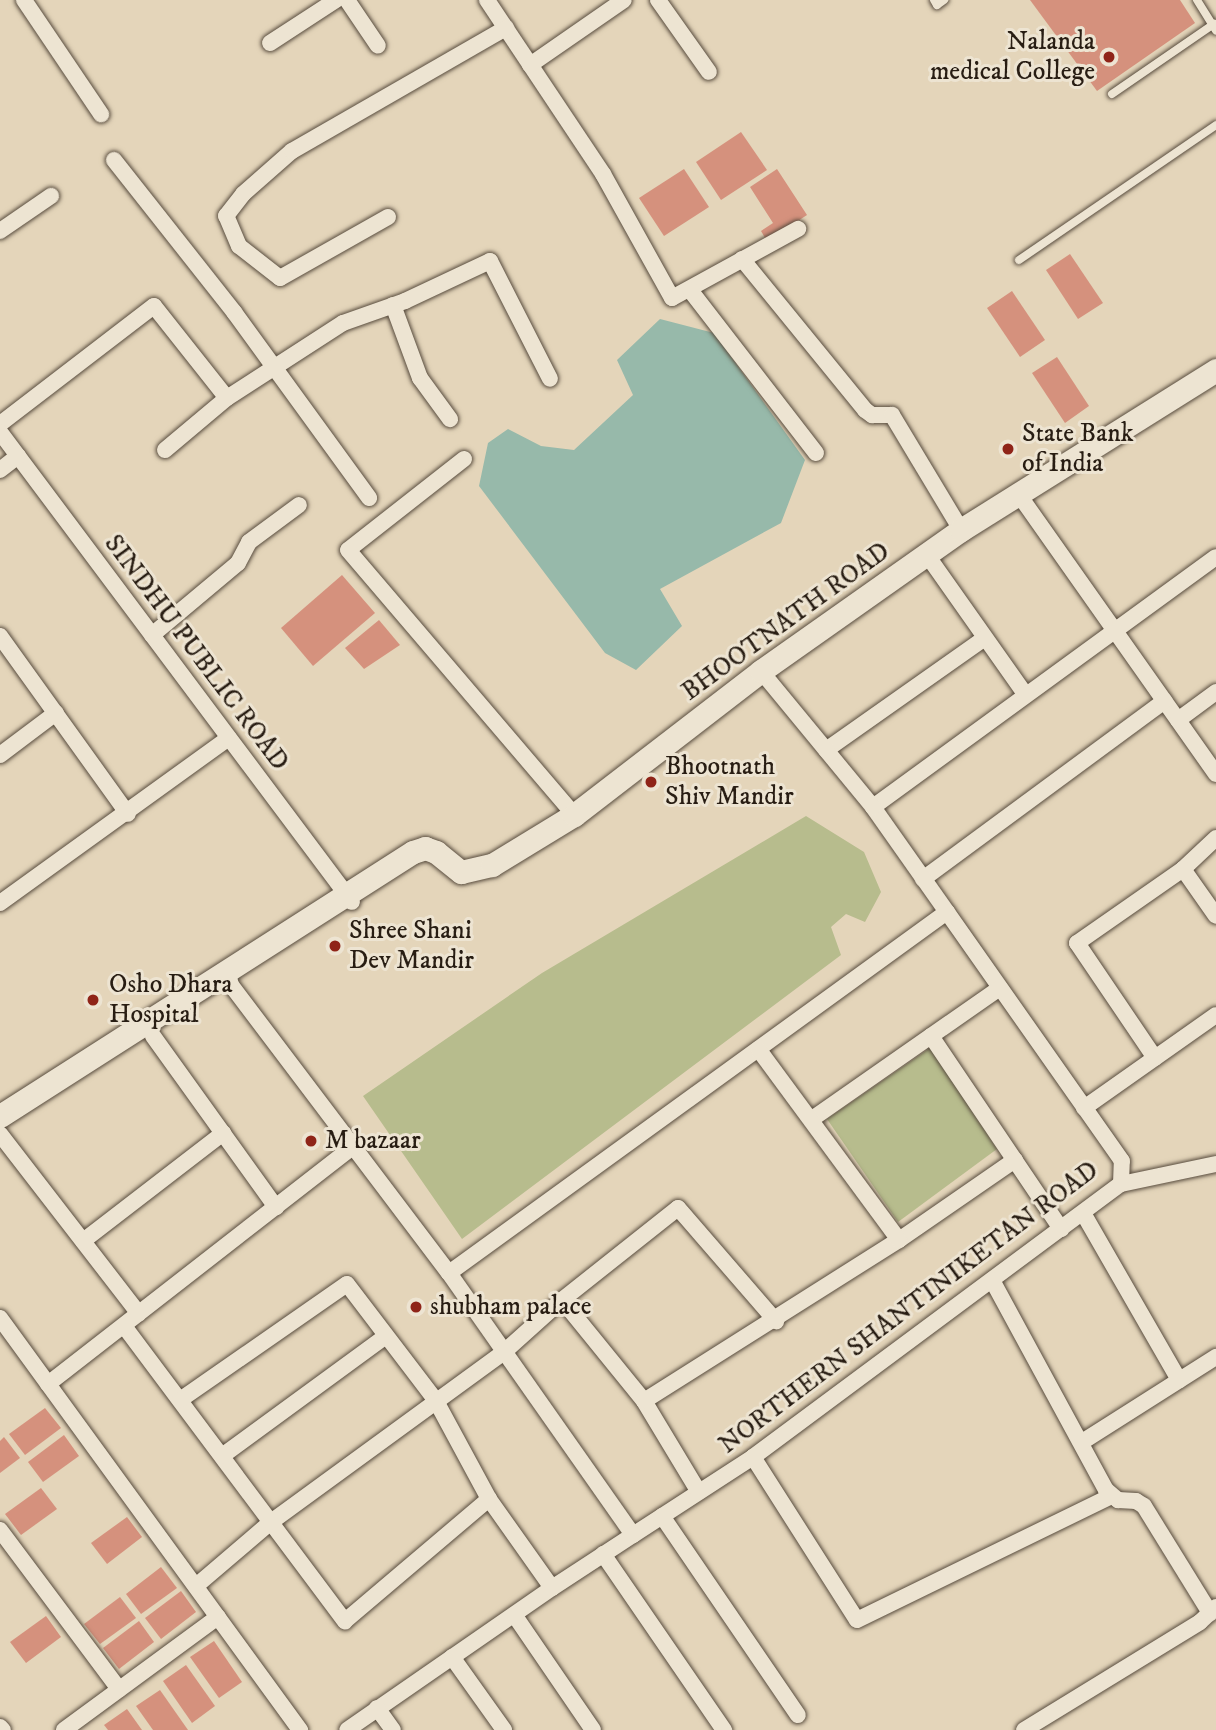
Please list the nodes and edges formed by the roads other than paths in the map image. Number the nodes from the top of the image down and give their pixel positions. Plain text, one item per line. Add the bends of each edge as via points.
1 (24, 0) edge
2 (336, 0) edge
3 (347, 0) edge
4 (487, 0) edge
5 (624, 0) edge
6 (658, 0) edge
7 (934, 0) edge
8 (944, 0) edge
9 (1197, 0) edge
10 (1215, 27) edge
11 (506, 28) junction
12 (270, 43) dead end
13 (378, 46) dead end
14 (530, 65) junction
15 (709, 72) dead end
16 (1112, 94) dead end
17 (101, 114) dead end
18 (1216, 125) edge
19 (114, 160) dead end
20 (51, 196) dead end
21 (388, 217) dead end
22 (798, 229) dead end
23 (0, 231) edge
24 (742, 259) junction
25 (1019, 260) dead end
26 (690, 290) junction
27 (393, 305) junction
28 (274, 367) junction
29 (1213, 378) edge
30 (550, 379) dead end
31 (227, 398) junction
32 (450, 419) dead end
33 (0, 424) edge
34 (0, 432) edge
35 (165, 450) dead end
36 (816, 453) dead end
37 (18, 456) junction
38 (464, 458) dead end
39 (0, 470) edge
40 (1017, 492) junction
41 (369, 498) dead end
42 (299, 505) dead end
43 (961, 530) junction
44 (927, 555) junction
45 (1216, 557) edge
46 (1113, 629) junction
47 (152, 635) junction
48 (0, 636) edge
49 (985, 638) junction
50 (761, 671) junction
51 (1216, 692) edge
52 (1025, 694) junction
53 (1164, 701) junction
54 (55, 713) junction
55 (1178, 720) junction
56 (229, 738) junction
57 (826, 750) junction
58 (0, 755) edge
59 (1216, 774) edge
60 (873, 807) junction
61 (128, 814) junction
62 (574, 815) junction
63 (1216, 838) edge
64 (1183, 869) junction
65 (923, 878) junction
66 (349, 898) junction
67 (0, 903) edge
68 (947, 912) junction
69 (1216, 916) edge
70 (229, 978) junction
71 (1000, 988) junction
72 (1216, 1014) edge
73 (153, 1036) junction
74 (931, 1036) junction
75 (758, 1049) junction
76 (1155, 1058) junction
77 (1084, 1108) junction
78 (0, 1116) edge
79 (812, 1119) junction
80 (0, 1133) edge
81 (223, 1133) junction
82 (351, 1147) junction
83 (1015, 1160) junction
84 (1216, 1164) edge
85 (1121, 1184) junction
86 (276, 1206) junction
87 (1083, 1213) junction
88 (1061, 1229) junction
89 (898, 1240) junction
90 (83, 1241) junction
91 (449, 1273) junction
92 (992, 1280) junction
93 (562, 1300) junction
94 (139, 1314) junction
95 (0, 1318) edge
96 (776, 1321) junction
97 (124, 1326) junction
98 (386, 1336) junction
99 (504, 1352) junction
100 (1216, 1357) edge
101 (1180, 1380) junction
102 (48, 1384) junction
103 (180, 1400) junction
104 (436, 1401) junction
105 (644, 1401) junction
106 (1082, 1442) junction
107 (222, 1456) junction
108 (753, 1457) junction
109 (699, 1492) junction
110 (1111, 1496) junction
111 (489, 1499) junction
112 (662, 1516) junction
113 (271, 1522) junction
114 (0, 1530) edge
115 (633, 1535) junction
116 (603, 1554) junction
117 (195, 1586) junction
118 (552, 1588) junction
119 (1213, 1610) edge
120 (515, 1616) junction
121 (218, 1617) junction
122 (452, 1657) junction
123 (119, 1689) junction
124 (377, 1708) junction
125 (798, 1715) dead end
126 (1052, 1723) edge
127 (64, 1730) edge
128 (300, 1730) edge
129 (347, 1730) edge
130 (393, 1730) edge
131 (504, 1730) edge
132 (593, 1730) edge
133 (724, 1730) edge
134 (1024, 1730) edge

1 - 17 street
2 - 12 street
3 - 13 street
4 - 11 street
5 - 14 street
6 - 15 street
7 - 8 lane via 937,5
9 - 10 lane
10 - 16 lane
11 - 14 street
11 - 21 street via 292,151 243,194 226,216 239,246 280,278
14 - 26 street via 603,174 672,298
18 - 25 lane
19 - 28 street
20 - 23 street
22 - 24 street
24 - 26 street
24 - 43 street via 865,410 872,415 892,415
26 - 36 street
27 - 28 street via 343,323
27 - 30 street via 490,261
27 - 32 street via 420,378
28 - 31 street
28 - 41 street
29 - 40 street, BHOOTNATH ROAD
31 - 33 street via 155,306
31 - 35 street
34 - 37 street, SINDHU PUBLIC ROAD
37 - 39 street
37 - 47 street, SINDHU PUBLIC ROAD
38 - 62 street via 348,550
40 - 43 street, BHOOTNATH ROAD
40 - 46 street
42 - 47 street via 249,541 238,563
43 - 44 street, BHOOTNATH ROAD
44 - 49 street
44 - 50 street, BHOOTNATH ROAD
45 - 46 street
46 - 52 street
46 - 53 street
47 - 56 street, SINDHU PUBLIC ROAD
48 - 54 street
49 - 52 street
49 - 57 street
50 - 57 street, NORTHERN SHANTINIKETAN ROAD
50 - 62 street, BHOOTNATH ROAD
51 - 55 street
52 - 60 street
53 - 55 street
53 - 65 street
54 - 58 street
54 - 61 street
55 - 59 street
56 - 61 street
56 - 66 street, SINDHU PUBLIC ROAD
57 - 60 street, NORTHERN SHANTINIKETAN ROAD
60 - 65 street, NORTHERN SHANTINIKETAN ROAD
61 - 67 street
62 - 66 street, BHOOTNATH ROAD via 473,873 461,872 425,848 391,866
63 - 64 street
64 - 69 street
64 - 76 street via 1077,943
65 - 68 street, NORTHERN SHANTINIKETAN ROAD
66 - 70 street, BHOOTNATH ROAD
68 - 71 street, NORTHERN SHANTINIKETAN ROAD
68 - 75 street
70 - 73 street, BHOOTNATH ROAD
70 - 78 street, BHOOTNATH ROAD
70 - 82 street
71 - 74 street
71 - 77 street, NORTHERN SHANTINIKETAN ROAD
72 - 76 street
73 - 80 street, BHOOTNATH ROAD
73 - 81 street
74 - 79 street
74 - 83 street
75 - 79 street
75 - 91 street
76 - 77 street
77 - 85 street, NORTHERN SHANTINIKETAN ROAD via 1122,1161
79 - 89 street
80 - 90 street
81 - 86 street
81 - 90 street
82 - 86 street
82 - 91 street
83 - 88 street
83 - 89 street
84 - 85 street
85 - 87 street, NORTHERN SHANTINIKETAN ROAD
86 - 94 street
87 - 88 street, NORTHERN SHANTINIKETAN ROAD
87 - 101 street
88 - 92 street, NORTHERN SHANTINIKETAN ROAD
89 - 96 street
90 - 94 street
91 - 99 street
92 - 106 street
92 - 108 street, NORTHERN SHANTINIKETAN ROAD
93 - 96 street via 678,1208
93 - 99 street
93 - 105 street
94 - 97 street
95 - 102 street
96 - 105 street
97 - 102 street
97 - 103 street
98 - 103 street via 347,1284
98 - 104 street
98 - 107 street
99 - 104 street
99 - 115 street
100 - 101 street
101 - 106 street
102 - 117 street
103 - 107 street
104 - 111 street
104 - 113 street
105 - 109 street
106 - 110 street
107 - 113 street
108 - 109 street, NORTHERN SHANTINIKETAN ROAD
108 - 110 street via 858,1620
109 - 112 street, NORTHERN SHANTINIKETAN ROAD
110 - 119 street via 1144,1506
111 - 113 street via 345,1621
111 - 118 street
112 - 115 street, NORTHERN SHANTINIKETAN ROAD
112 - 125 street
113 - 117 street
114 - 123 street
115 - 116 street, NORTHERN SHANTINIKETAN ROAD
116 - 118 street, NORTHERN SHANTINIKETAN ROAD
116 - 133 street
117 - 121 street
118 - 120 street, NORTHERN SHANTINIKETAN ROAD
119 - 126 street
120 - 122 street, NORTHERN SHANTINIKETAN ROAD
120 - 132 street
121 - 123 street
121 - 128 street
122 - 124 street, NORTHERN SHANTINIKETAN ROAD
122 - 131 street
123 - 127 street
124 - 129 street, NORTHERN SHANTINIKETAN ROAD
124 - 130 street
126 - 134 street

